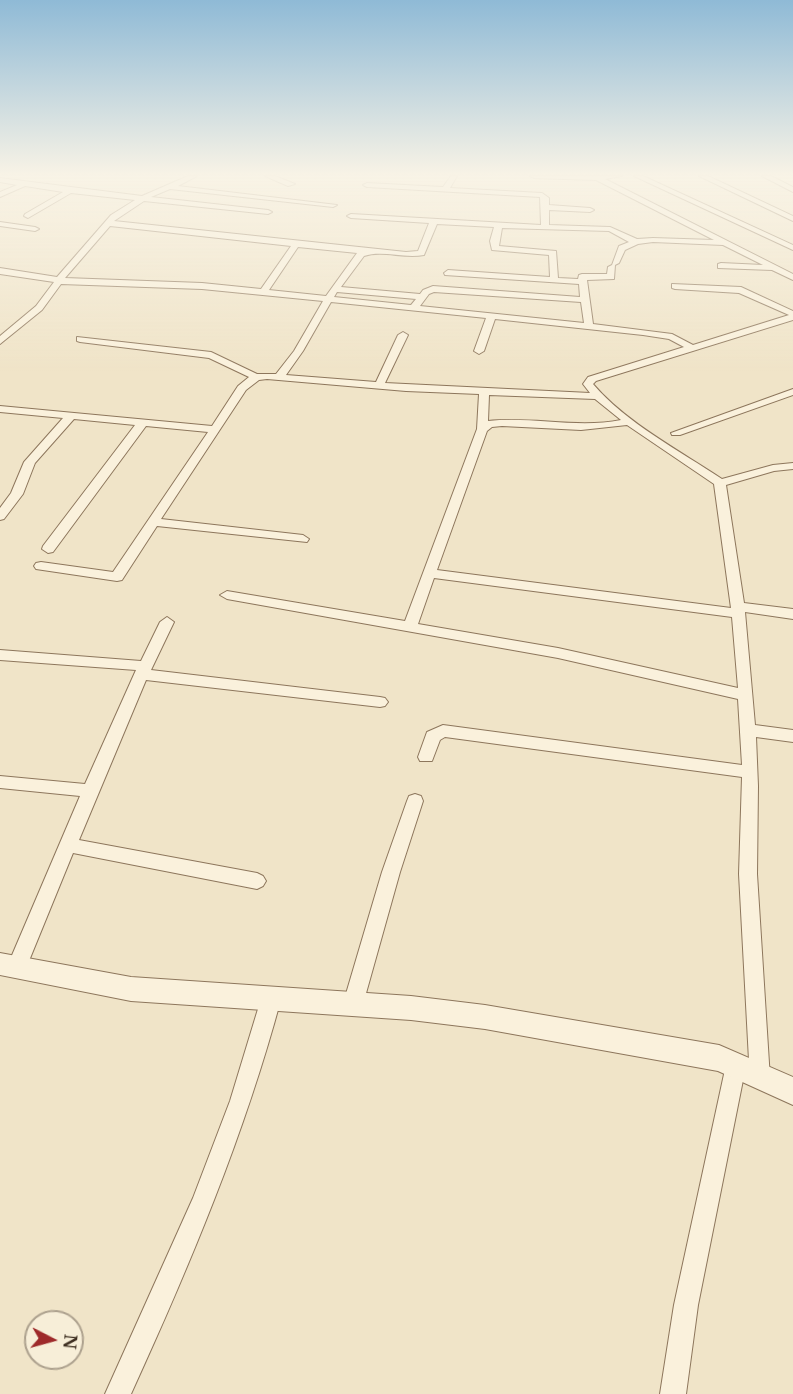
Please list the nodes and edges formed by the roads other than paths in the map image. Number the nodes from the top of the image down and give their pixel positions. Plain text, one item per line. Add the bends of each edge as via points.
1 (93, 241) edge
2 (273, 241) edge
3 (426, 241) edge
4 (494, 241) edge
5 (644, 241) edge
6 (679, 241) edge
7 (723, 241) edge
8 (778, 241) edge
9 (636, 242) joint
10 (727, 243) junction
11 (296, 244) junction
12 (793, 248) edge
13 (370, 252) junction
14 (721, 266) dead end
15 (777, 268) junction
16 (0, 271) edge
17 (448, 273) dead end
18 (793, 277) edge
19 (554, 280) junction
20 (0, 281) edge
21 (582, 282) junction
22 (23, 285) dead end
23 (55, 285) junction
24 (675, 286) dead end
25 (43, 288) dead end
26 (334, 289) junction
27 (263, 293) junction
28 (422, 297) junction
29 (585, 300) junction
30 (327, 301) junction
31 (413, 309) junction
32 (793, 316) edge
33 (491, 317) junction
34 (589, 327) junction
35 (0, 330) edge
36 (11, 332) junction
37 (404, 335) dead end
38 (80, 339) dead end
39 (0, 341) edge
40 (694, 349) junction
41 (479, 351) dead end
42 (280, 376) junction
43 (256, 377) junction
44 (379, 386) junction
45 (484, 391) junction
46 (793, 392) edge
47 (598, 396) junction
48 (0, 409) edge
49 (72, 415) junction
50 (629, 421) junction
51 (143, 422) junction
52 (214, 429) junction
53 (482, 429) junction
54 (676, 433) dead end
55 (793, 466) edge
56 (720, 483) junction
57 (0, 516) edge
58 (152, 522) junction
59 (303, 539) dead end
60 (48, 549) dead end
61 (41, 566) dead end
62 (430, 573) junction
63 (227, 595) dead end
64 (737, 609) junction
65 (793, 614) edge
66 (167, 622) dead end
67 (410, 626) junction
68 (0, 655) edge
69 (144, 670) junction
70 (744, 695) junction
71 (380, 702) dead end
72 (746, 730) junction
73 (793, 736) edge
74 (426, 757) dead end
75 (750, 771) junction
76 (0, 782) edge
77 (90, 791) junction
78 (415, 801) dead end
79 (67, 845) junction
80 (257, 882) dead end
81 (8, 965) edge
82 (271, 999) junction
83 (353, 1004) junction
84 (736, 1065) junction
85 (760, 1079) junction
86 (793, 1091) edge
87 (117, 1394) edge
88 (673, 1394) edge

1 - 23 street
2 - 11 street
3 - 13 street via 421,253 412,255
4 - 19 street via 495,248 553,254
5 - 9 street
6 - 10 street
7 - 10 street
8 - 12 street
9 - 21 street via 622,248 611,277 583,276
10 - 15 street
11 - 13 street
11 - 27 street
13 - 26 street via 359,255
14 - 15 street
15 - 18 street
16 - 23 street via 53,279
17 - 19 street
19 - 21 street
20 - 22 street
21 - 29 street
23 - 25 street
23 - 27 street via 170,284
23 - 36 street via 39,308
24 - 32 street via 741,290
26 - 28 street
26 - 30 street
27 - 30 street
28 - 29 street via 433,289
28 - 31 street
29 - 34 street
30 - 31 street
30 - 42 street via 298,354
31 - 33 street
32 - 40 street
33 - 34 street
33 - 41 street
34 - 40 street via 660,334
35 - 36 street
36 - 39 street
37 - 44 street
38 - 43 street via 211,355
40 - 47 street via 592,379 589,387
42 - 43 street
42 - 44 street
43 - 52 street via 242,388
44 - 45 street
45 - 47 street
45 - 53 street
46 - 54 street
47 - 50 street
48 - 49 street
49 - 51 street
49 - 57 street via 30,462 17,494
50 - 53 street via 614,426 580,427 502,423
50 - 56 street
51 - 52 street
51 - 60 street
52 - 58 street
53 - 62 street
55 - 56 street
56 - 64 street
58 - 59 street
58 - 61 street via 117,577
62 - 64 street
62 - 67 street
63 - 67 street
64 - 65 street
64 - 70 street
66 - 69 street
67 - 70 street via 558,653
68 - 69 street
69 - 71 street
69 - 77 street
70 - 72 street
72 - 73 street
72 - 75 street
74 - 75 street via 433,736 442,731
75 - 85 street via 748,873
76 - 77 street
77 - 79 street
78 - 83 street
79 - 80 street
79 - 81 street
81 - 82 street via 131,989
82 - 83 street
82 - 87 street via 244,1096 180,1255
83 - 84 street via 485,1017 719,1058
84 - 85 street
84 - 88 street via 686,1305
85 - 86 street

